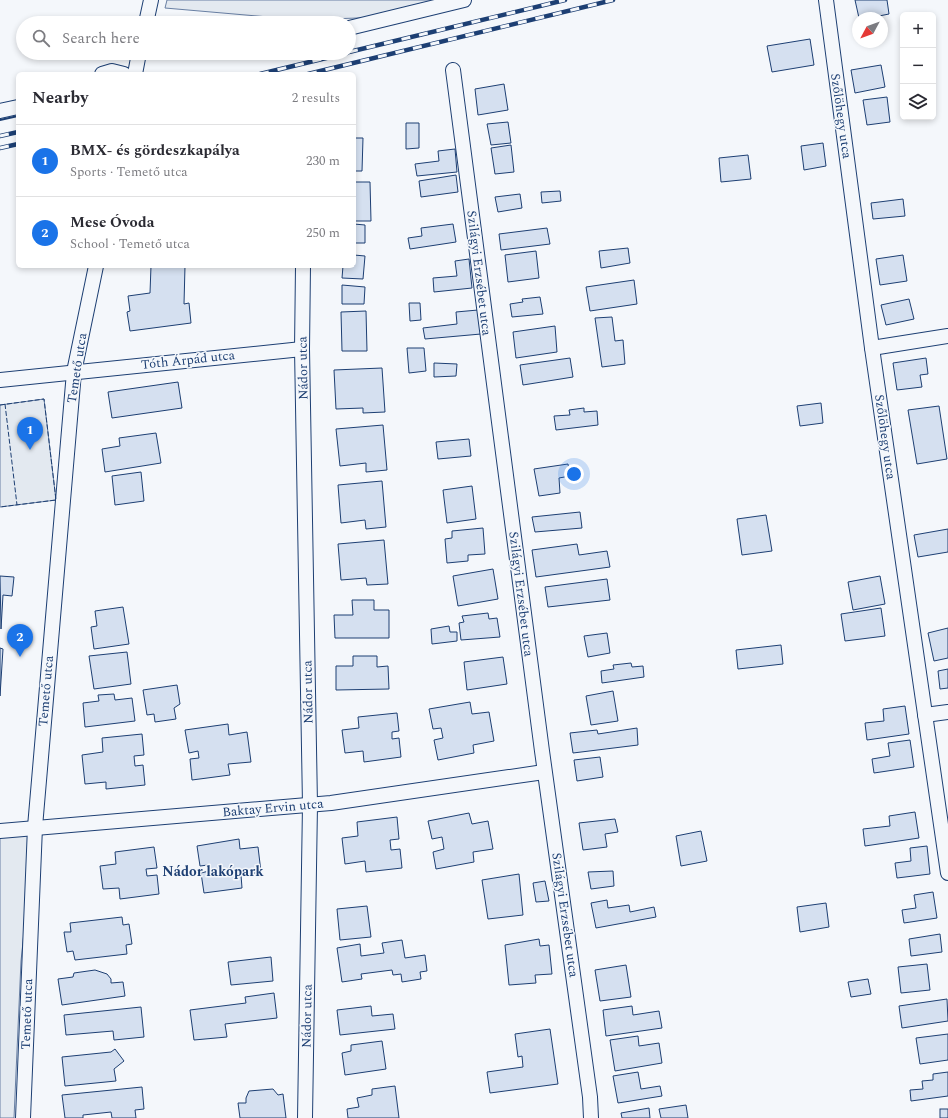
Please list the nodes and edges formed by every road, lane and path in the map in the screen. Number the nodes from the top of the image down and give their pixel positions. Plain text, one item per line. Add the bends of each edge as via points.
1 (151, 0) edge
2 (464, 0) edge
3 (826, 0) edge
4 (148, 16) edge
5 (356, 26) edge
6 (138, 60) edge
7 (452, 70) dead end
8 (135, 72) edge
9 (16, 107) edge
10 (0, 110) edge
11 (96, 268) edge
12 (303, 268) edge
13 (948, 336) edge
14 (872, 348) junction
15 (302, 349) junction
16 (74, 372) junction
17 (0, 380) edge
18 (948, 712) edge
19 (925, 715) junction
20 (544, 772) junction
21 (310, 805) junction
22 (35, 827) junction
23 (0, 831) edge
24 (948, 873) edge
25 (23, 1118) edge
26 (305, 1118) edge
27 (591, 1118) edge

1 - 4 street
2 - 5 street
3 - 14 street, Szőlöhegy utca
6 - 8 street
7 - 20 street, Szilágyi Erzsébet utca
9 - 10 street
11 - 16 street, Temető utca
12 - 15 street, Nádor utca
13 - 14 street
14 - 19 street, Szőlöhegy utca
15 - 16 street, Tóth Árpád utca
15 - 21 street, Nádor utca
16 - 17 street, Tóth Árpád utca
16 - 22 street, Temető utca
18 - 19 street
19 - 24 street, Szőlöhegy utca
20 - 21 street, Baktay Ervin utca
20 - 27 street, Szilágyi Erzsébet utca
21 - 22 street, Baktay Ervin utca
21 - 26 street, Nádor utca
22 - 23 street, Baktay Ervin utca
22 - 25 street, Temető utca

